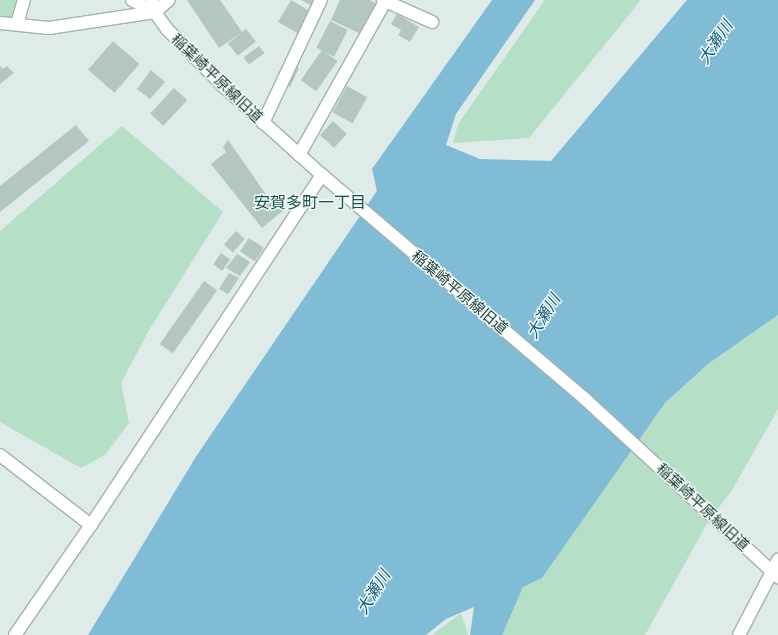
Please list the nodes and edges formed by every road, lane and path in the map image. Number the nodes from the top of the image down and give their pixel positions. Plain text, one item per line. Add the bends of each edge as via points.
1 (24, 0) edge
2 (132, 0) edge
3 (169, 0) edge
4 (321, 0) edge
5 (385, 1) edge
6 (153, 6) edge
7 (432, 22) dead end
8 (0, 23) edge
9 (17, 24) junction
10 (263, 123) junction
11 (299, 155) junction
12 (322, 175) junction
13 (0, 455) edge
14 (91, 525) junction
15 (778, 560) edge
16 (775, 574) edge
17 (15, 635) edge
18 (739, 635) edge

1 - 9 street
2 - 6 street
3 - 6 street
4 - 10 street
5 - 7 street
5 - 11 street
6 - 9 street via 49,28
6 - 10 street, 稲葉崎平原線旧道 via 173,35
8 - 9 street
10 - 11 street, 稲葉崎平原線旧道
11 - 12 street, 稲葉崎平原線旧道
12 - 14 street
12 - 16 street, 稲葉崎平原線旧道 via 585,399
13 - 14 street
14 - 17 street
15 - 16 street
16 - 18 street

